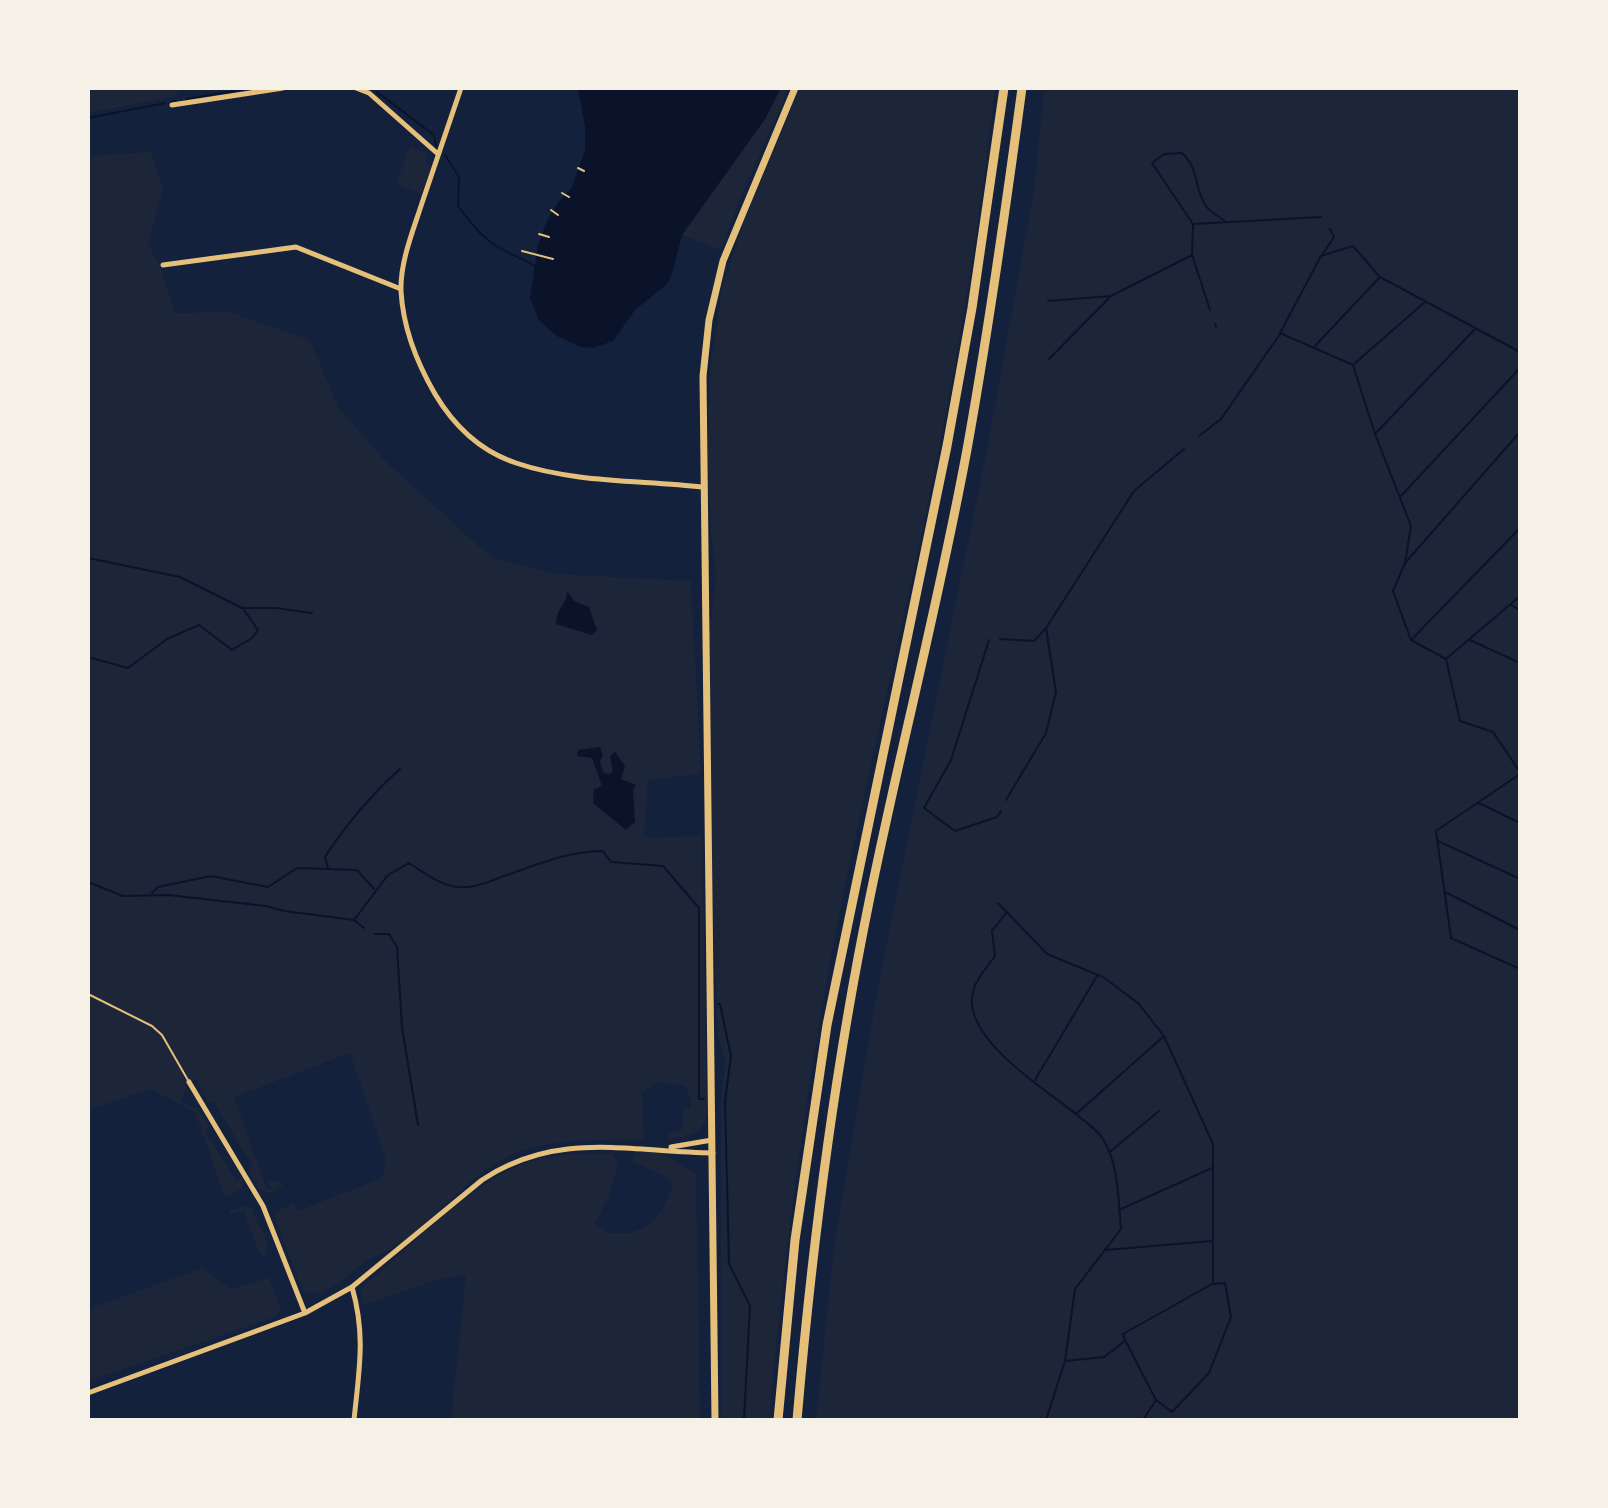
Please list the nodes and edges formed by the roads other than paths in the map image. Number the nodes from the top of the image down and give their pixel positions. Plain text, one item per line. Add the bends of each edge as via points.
1 (283, 88) edge
2 (356, 88) edge
3 (461, 88) edge
4 (795, 88) edge
5 (1004, 88) edge
6 (1022, 88) edge
7 (172, 105) dead end
8 (438, 154) junction
9 (163, 265) dead end
10 (401, 289) junction
11 (702, 487) junction
12 (88, 994) edge
13 (189, 1082) joint
14 (712, 1140) junction
15 (666, 1148) junction
16 (713, 1153) junction
17 (352, 1287) junction
18 (305, 1313) junction
19 (88, 1393) edge
20 (354, 1420) edge
21 (715, 1420) edge
22 (778, 1420) edge
23 (797, 1420) edge

1 - 7 street
2 - 8 street via 369,93
3 - 8 street
4 - 11 main road via 723,261 709,320
5 - 22 highway via 947,446 827,1025 795,1240
6 - 23 highway via 968,445 846,1029 815,1241
8 - 10 street via 408,247
9 - 10 street via 296,247
10 - 11 street via 422,371 456,424 478,445 515,463 558,473
11 - 14 main road
12 - 13 lane via 152,1026
13 - 18 street via 263,1206
14 - 15 street
14 - 16 main road
15 - 16 street
15 - 17 street via 556,1149 504,1166
16 - 21 main road
17 - 18 street
17 - 20 street via 362,1343
18 - 19 street

